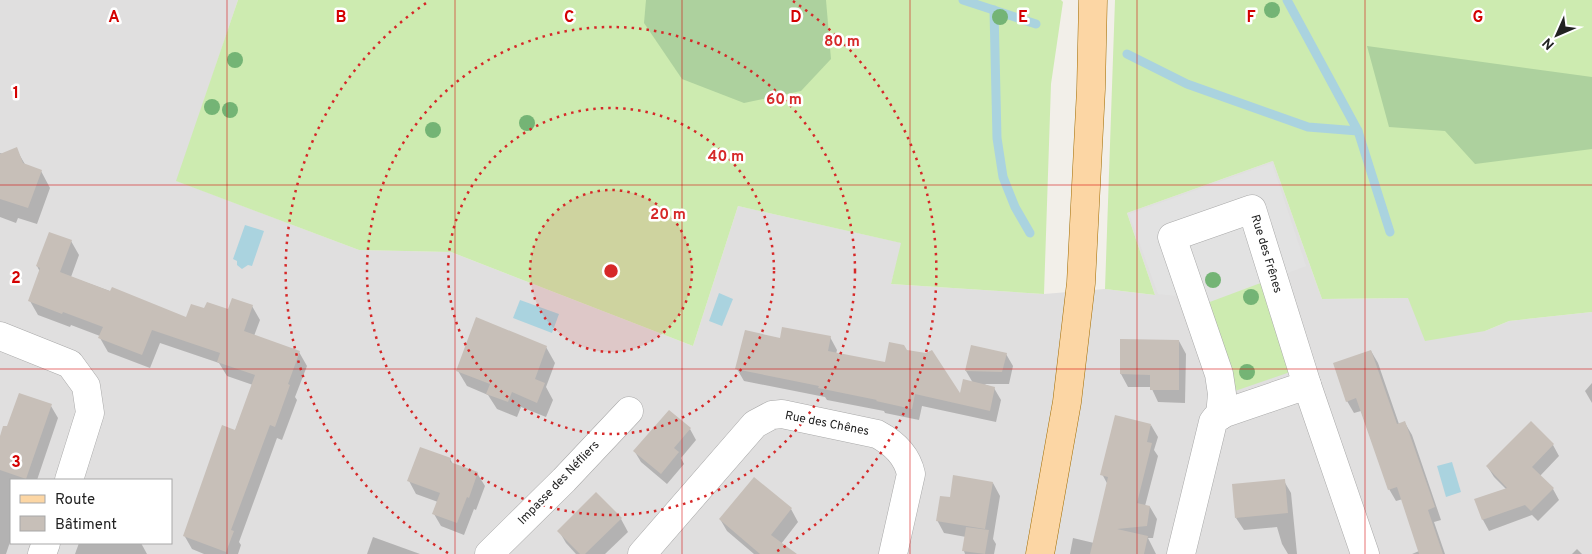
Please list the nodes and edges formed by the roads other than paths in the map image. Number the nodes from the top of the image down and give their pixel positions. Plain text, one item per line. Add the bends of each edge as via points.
1 (1093, 0) edge
2 (0, 336) edge
3 (1307, 385) junction
4 (629, 410) dead end
5 (1220, 416) junction
6 (70, 479) edge
7 (488, 554) edge
8 (642, 554) edge
9 (893, 554) edge
10 (1040, 554) edge
11 (1181, 554) edge
12 (1365, 554) edge

1 - 10 main road via 1081,283 1067,402
2 - 6 street via 70,364 86,386 90,413
3 - 5 street
3 - 5 street, Rue des Frênes via 1252,209 1172,237 1219,374 1222,394
3 - 12 street, Rue des Frênes
4 - 7 street, Impasse des Néfliers via 564,480
5 - 11 street, Rue des Frênes via 1211,428
8 - 9 street, Rue des Chênes via 755,424 765,417 782,414 877,434 902,453 911,474

